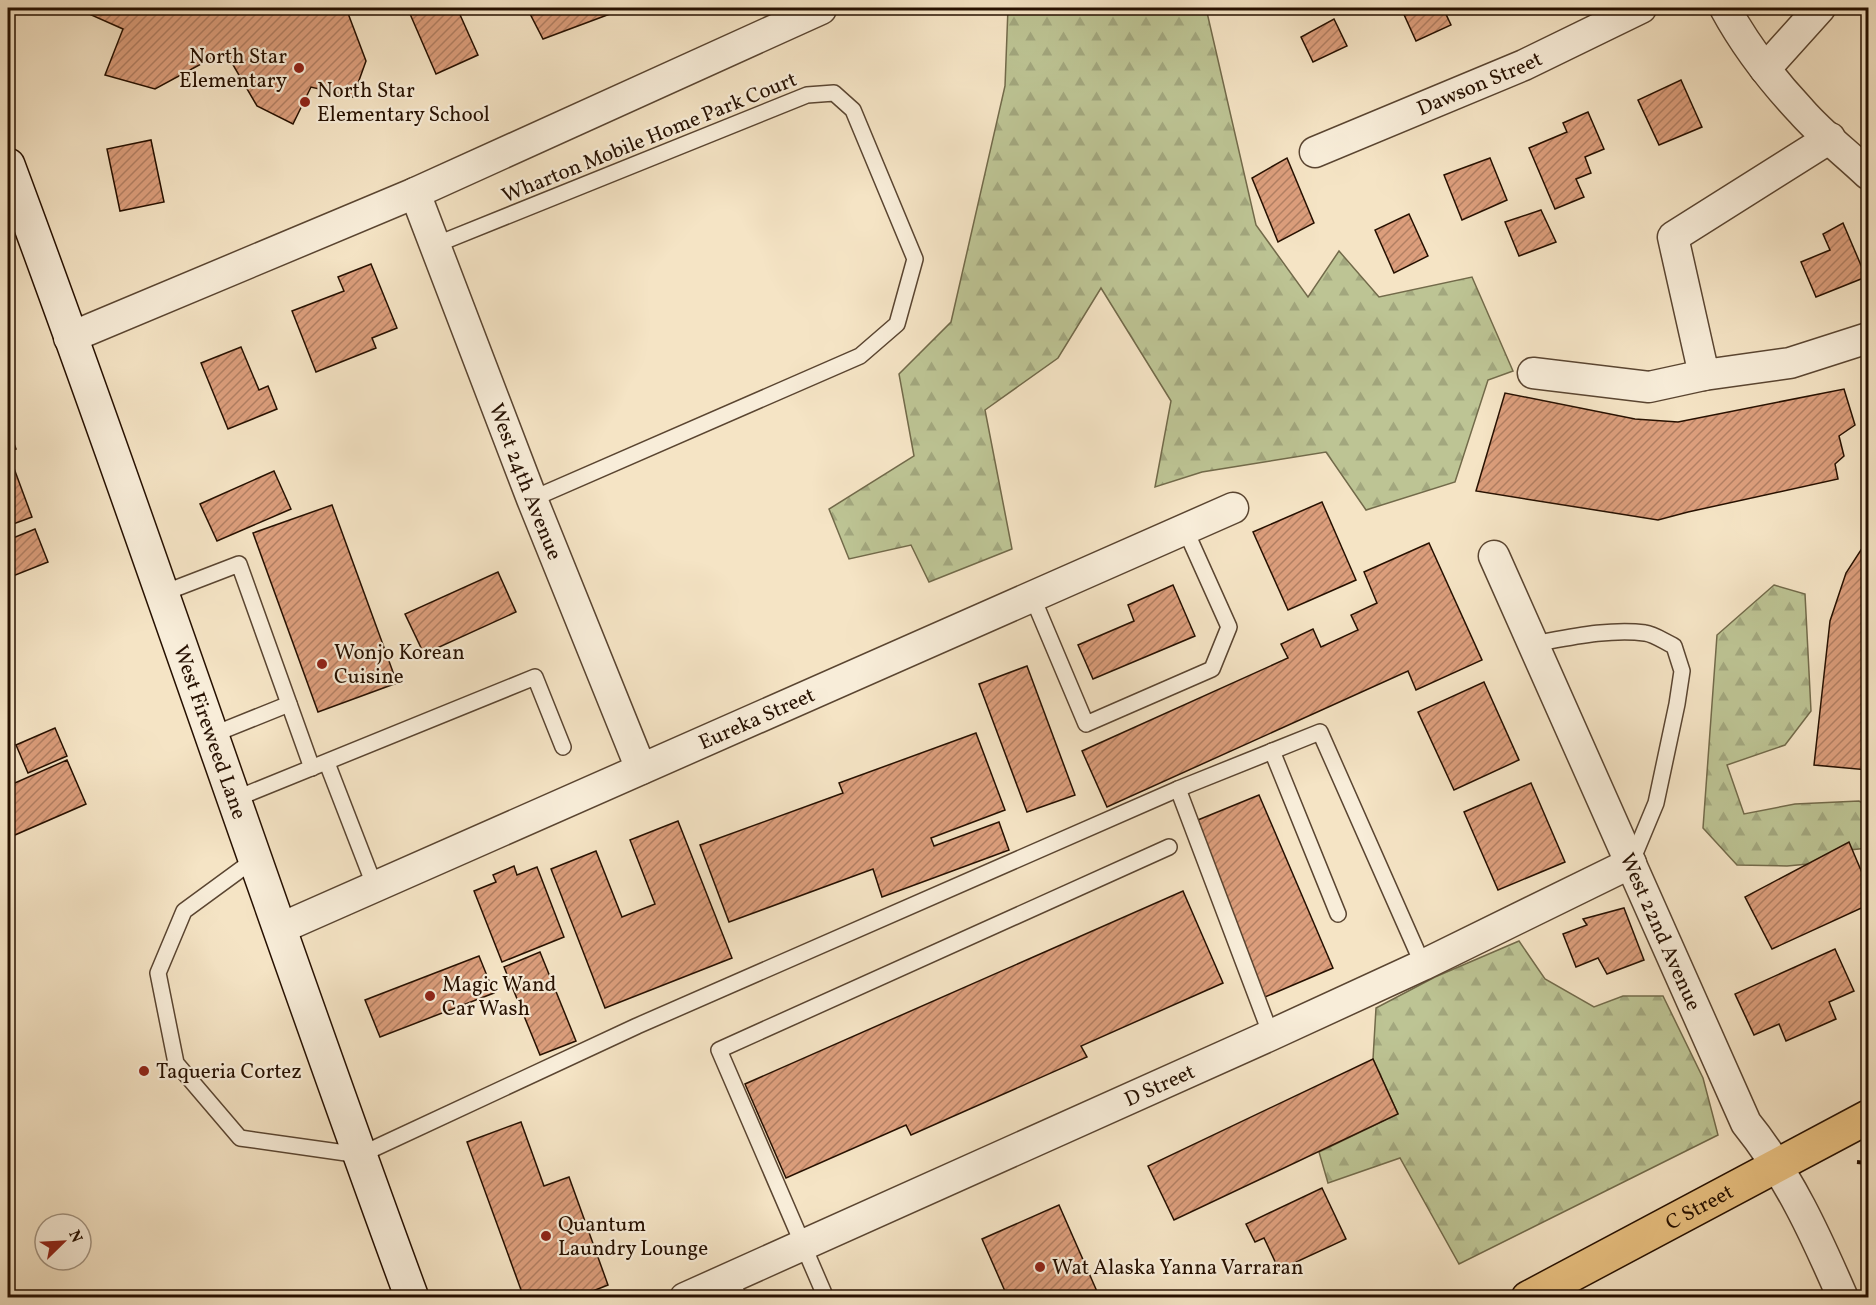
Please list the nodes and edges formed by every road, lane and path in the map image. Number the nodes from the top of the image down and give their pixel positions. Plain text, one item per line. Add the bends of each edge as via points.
1 (1641, 8) edge
2 (1725, 8) edge
3 (1820, 8) edge
4 (821, 9) edge
5 (1765, 69) junction
6 (1830, 138) junction
7 (1316, 152) dead end
8 (1869, 174) edge
9 (10, 183) edge
10 (415, 193) junction
11 (435, 245) junction
12 (69, 338) junction
13 (1869, 338) edge
14 (1533, 374) dead end
15 (1704, 375) junction
16 (532, 499) junction
17 (1233, 508) dead end
18 (1185, 529) junction
19 (1494, 556) dead end
20 (161, 594) junction
21 (1032, 596) junction
22 (1533, 644) junction
23 (289, 704) junction
24 (212, 735) junction
25 (563, 747) dead end
26 (1272, 751) junction
27 (319, 766) junction
28 (641, 769) junction
29 (1178, 789) junction
30 (235, 799) junction
31 (1170, 847) dead end
32 (255, 859) junction
33 (1631, 863) junction
34 (375, 887) junction
35 (1338, 914) dead end
36 (279, 929) junction
37 (1423, 965) junction
38 (1271, 1035) junction
39 (1869, 1117) edge
40 (360, 1155) junction
41 (1856, 1162) dead end
42 (1869, 1163) edge
43 (1778, 1166) junction
44 (804, 1245) junction
45 (734, 1287) edge
46 (1532, 1297) edge
47 (412, 1298) edge
48 (685, 1298) edge
49 (825, 1298) edge
50 (1843, 1298) edge

1 - 7 street, Dawson Street via 1524,65
2 - 5 street
3 - 5 street
4 - 10 street
5 - 6 street
6 - 8 street
6 - 15 street via 1673,237
9 - 12 main road, West Fireweed Lane
10 - 11 street, West 24th Avenue
10 - 12 street
11 - 16 street, West 24th Avenue
11 - 16 lane, Wharton Mobile Home Park Court via 807,95 834,93 853,110 915,259 897,324 860,356
12 - 20 main road, West Fireweed Lane
13 - 15 street via 1790,363
14 - 15 street via 1649,387
16 - 28 street, West 24th Avenue
17 - 18 street, Eureka Street
18 - 21 street, Eureka Street
18 - 21 lane via 1229,627 1212,669 1086,724
19 - 22 street, West 22nd Avenue
20 - 23 lane via 239,564
20 - 24 main road, West Fireweed Lane
21 - 28 street, Eureka Street
22 - 33 street, West 22nd Avenue
22 - 33 lane via 1623,632 1647,633 1674,646 1682,671 1677,704 1656,803
23 - 24 lane
23 - 27 lane
24 - 30 main road, West Fireweed Lane
25 - 27 lane via 535,676
26 - 29 lane
26 - 35 lane
26 - 37 lane via 1320,732
27 - 30 lane
27 - 34 lane
28 - 34 street, Eureka Street
29 - 38 lane
29 - 40 lane via 637,1026
30 - 32 main road, West Fireweed Lane
31 - 44 lane via 719,1050
32 - 36 main road, West Fireweed Lane
32 - 40 lane via 184,911 158,973 176,1063 240,1138
33 - 37 street, D Street
33 - 43 street, West 22nd Avenue via 1746,1123
34 - 36 street, Eureka Street
36 - 40 main road, West Fireweed Lane
37 - 38 street, D Street
38 - 44 street, D Street
39 - 43 main road, C Street
40 - 47 main road, West Fireweed Lane
41 - 42 path
43 - 46 main road, C Street
43 - 50 street, West 22nd Avenue via 1808,1220
44 - 45 street, D Street
44 - 49 lane
45 - 48 street, D Street

